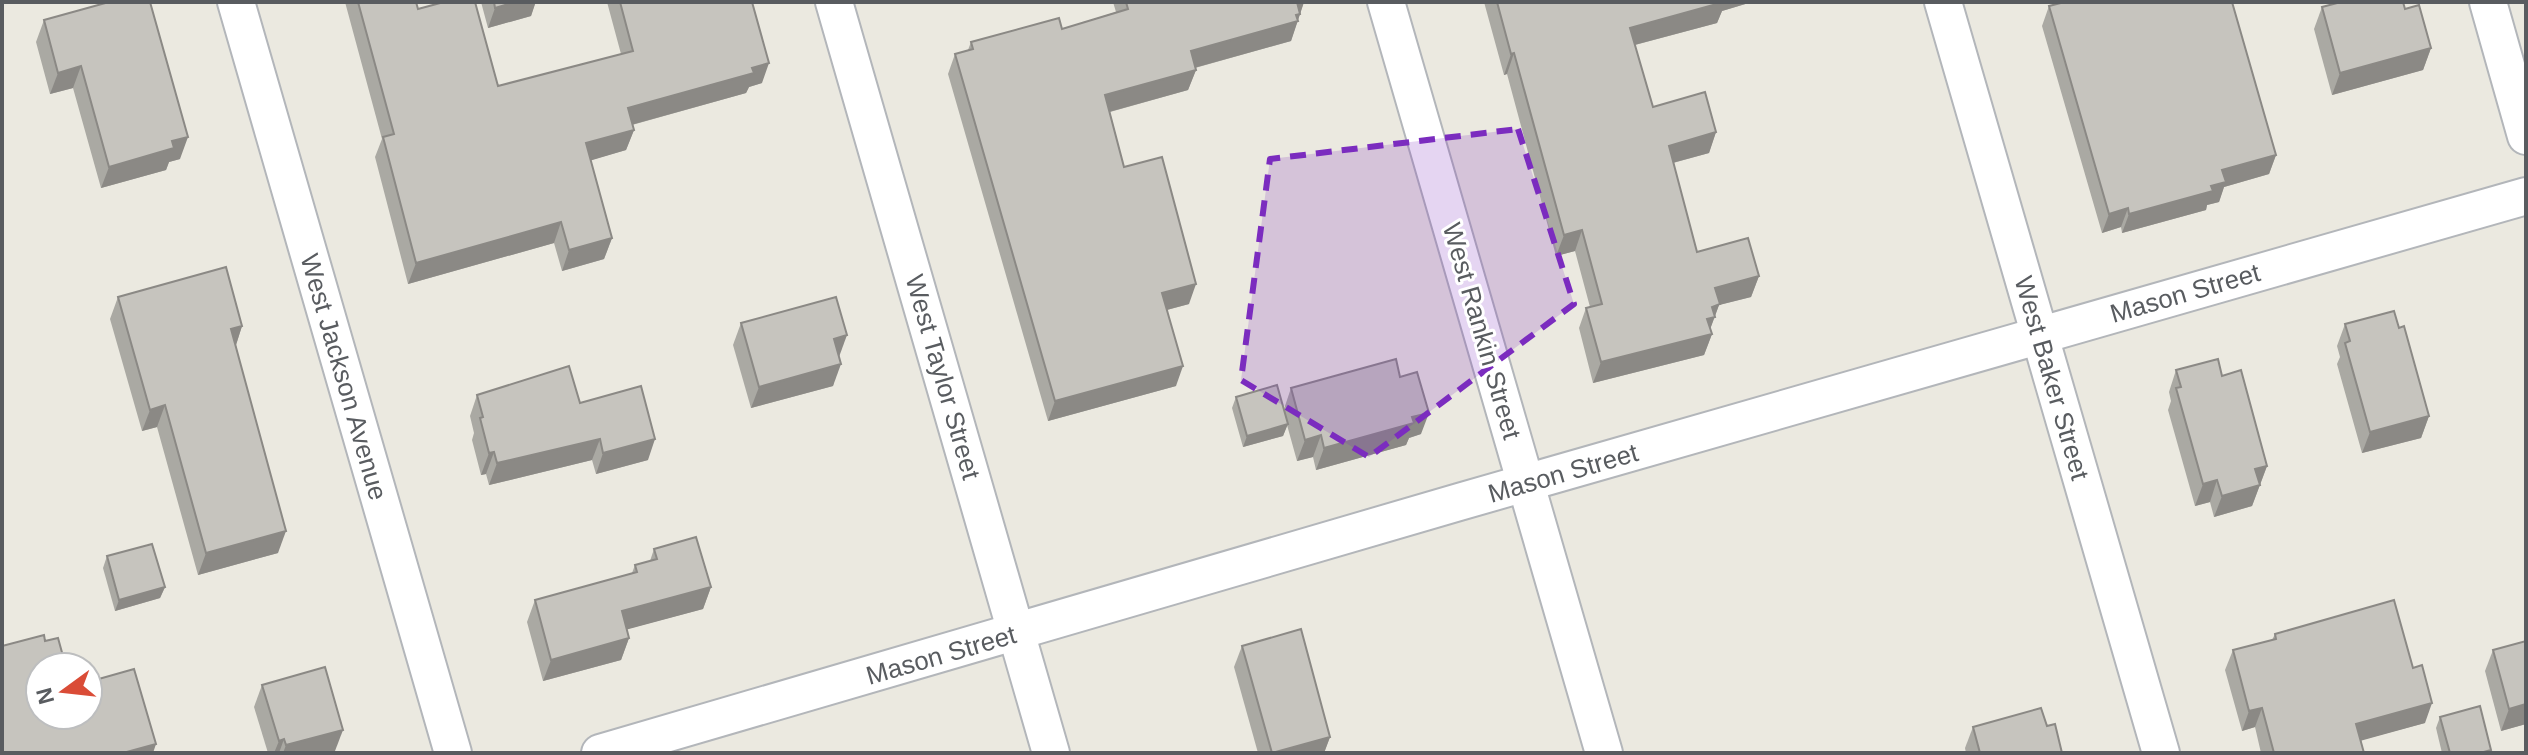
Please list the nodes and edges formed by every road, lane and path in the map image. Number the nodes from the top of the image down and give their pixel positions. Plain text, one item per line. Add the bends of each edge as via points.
1 (236, 2) edge
2 (834, 2) edge
3 (1386, 2) edge
4 (1943, 2) edge
5 (2488, 2) edge
6 (2526, 136) edge
7 (2526, 196) edge
8 (2039, 335) junction
9 (1526, 483) junction
10 (1017, 633) junction
11 (453, 753) edge
12 (600, 753) edge
13 (1051, 753) edge
14 (1604, 753) edge
15 (2161, 753) edge

1 - 11 street, West Jackson Avenue
2 - 10 street, West Taylor Street
3 - 9 street, West Rankin Street
4 - 8 street, West Baker Street
5 - 6 street
7 - 8 street, Mason Street
8 - 9 street, Mason Street
8 - 15 street, West Baker Street
9 - 10 street, Mason Street
9 - 14 street, West Rankin Street
10 - 12 street, Mason Street
10 - 13 street, West Taylor Street

